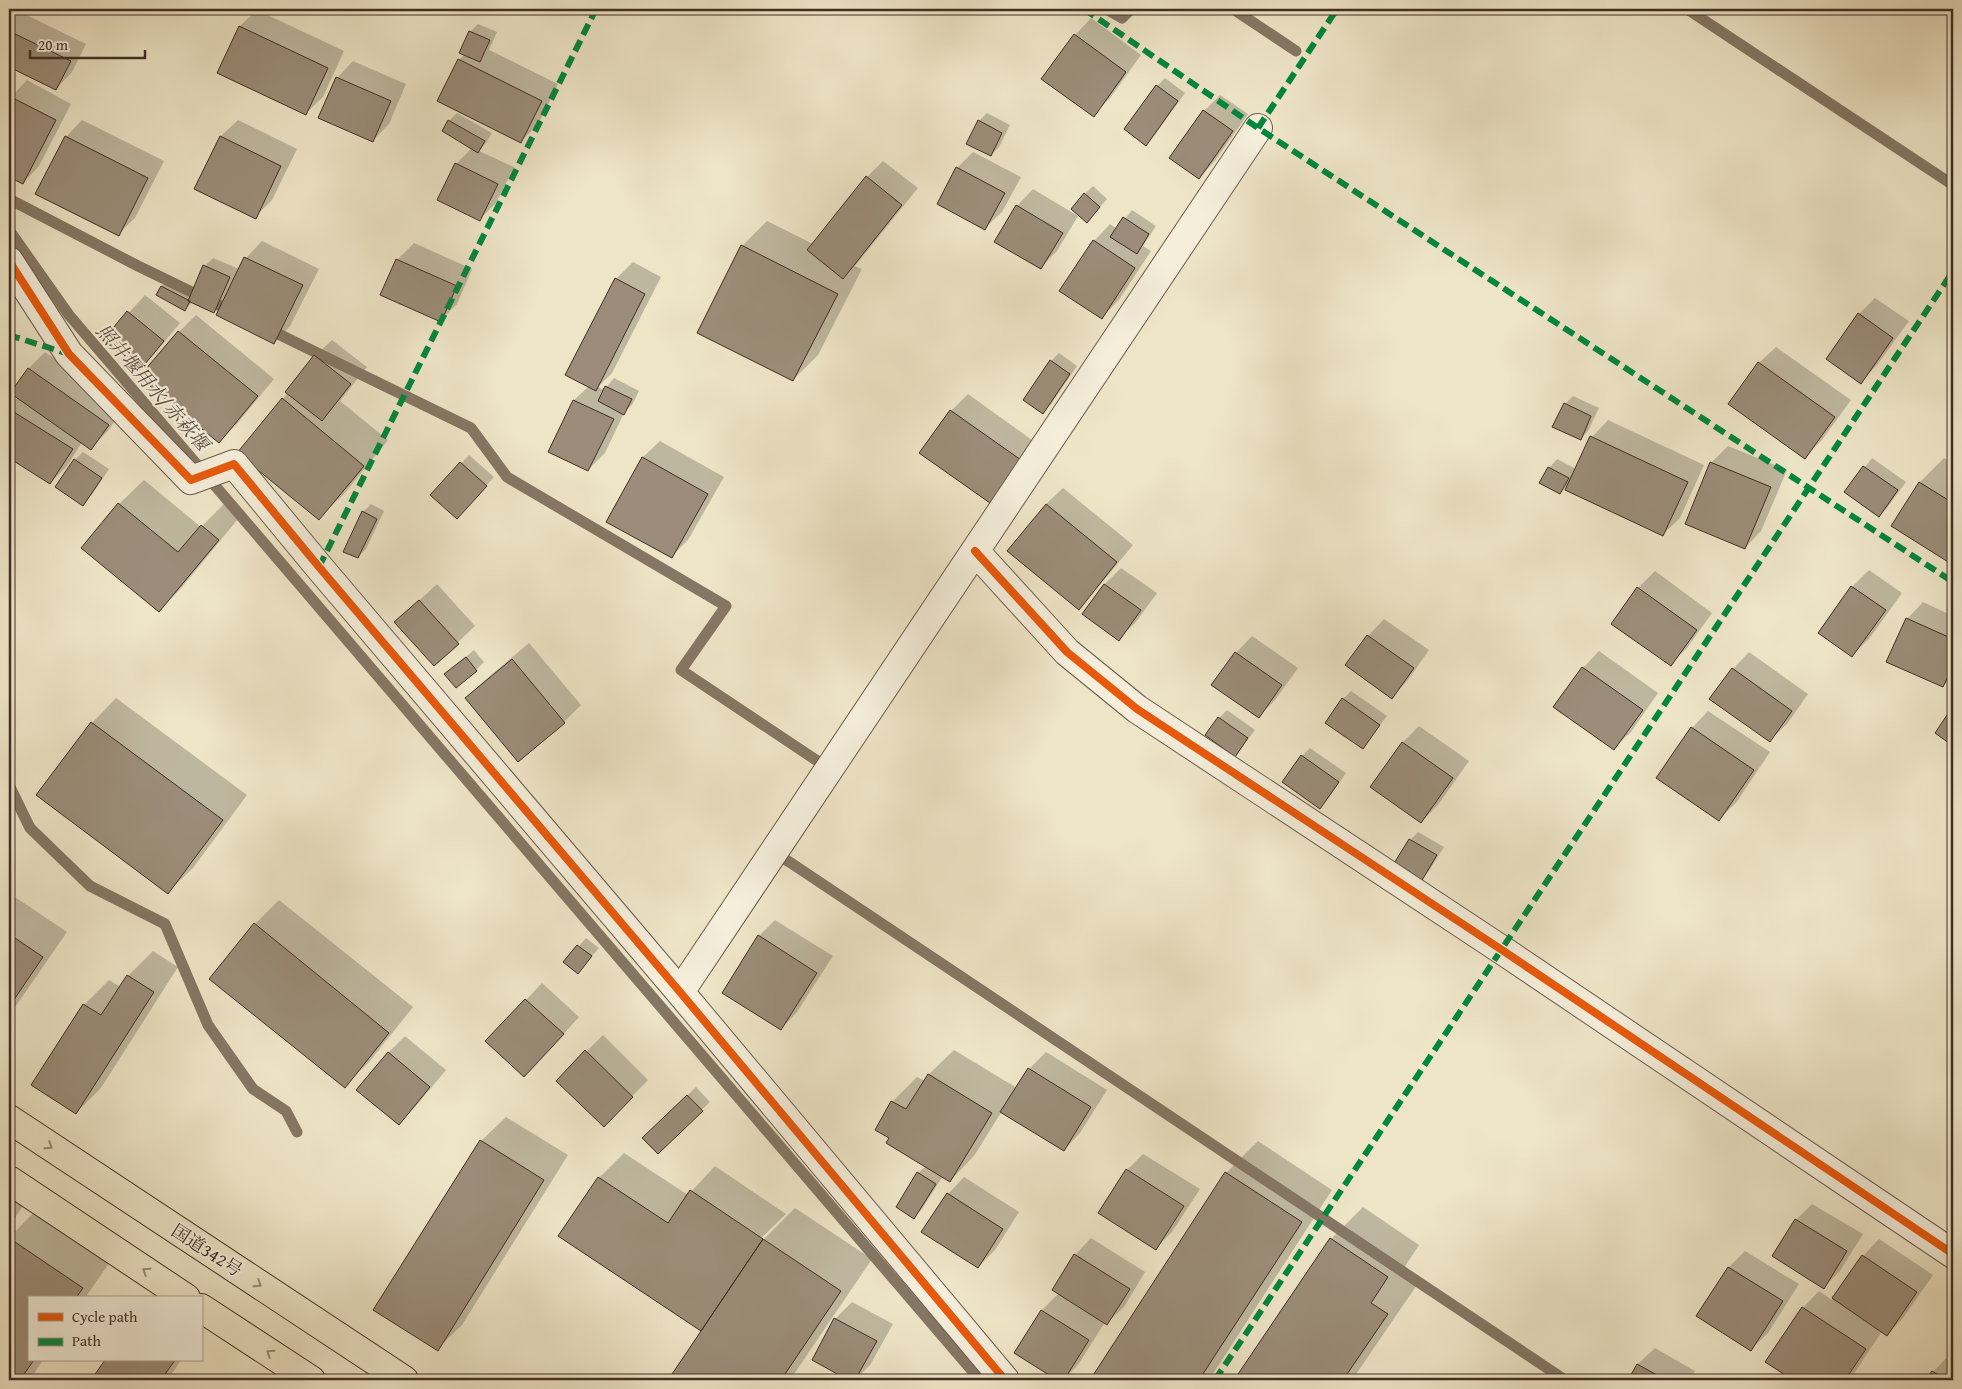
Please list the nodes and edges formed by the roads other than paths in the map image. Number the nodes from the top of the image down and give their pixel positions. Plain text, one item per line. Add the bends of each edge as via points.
1 (1258, 128) dead end
2 (9, 261) edge
3 (975, 551) junction
4 (680, 992) junction
5 (9, 1119) edge
6 (9, 1180) edge
7 (1953, 1254) edge
8 (183, 1296) edge
9 (202, 1309) edge
10 (311, 1380) edge
11 (404, 1380) edge
12 (1005, 1380) edge

1 - 3 street
2 - 4 street via 68,354 191,480 234,464
3 - 4 street
3 - 7 street via 1067,652 1137,709
4 - 12 street
5 -> 11 highway, 国道342号
8 -> 6 highway
10 -> 9 highway

